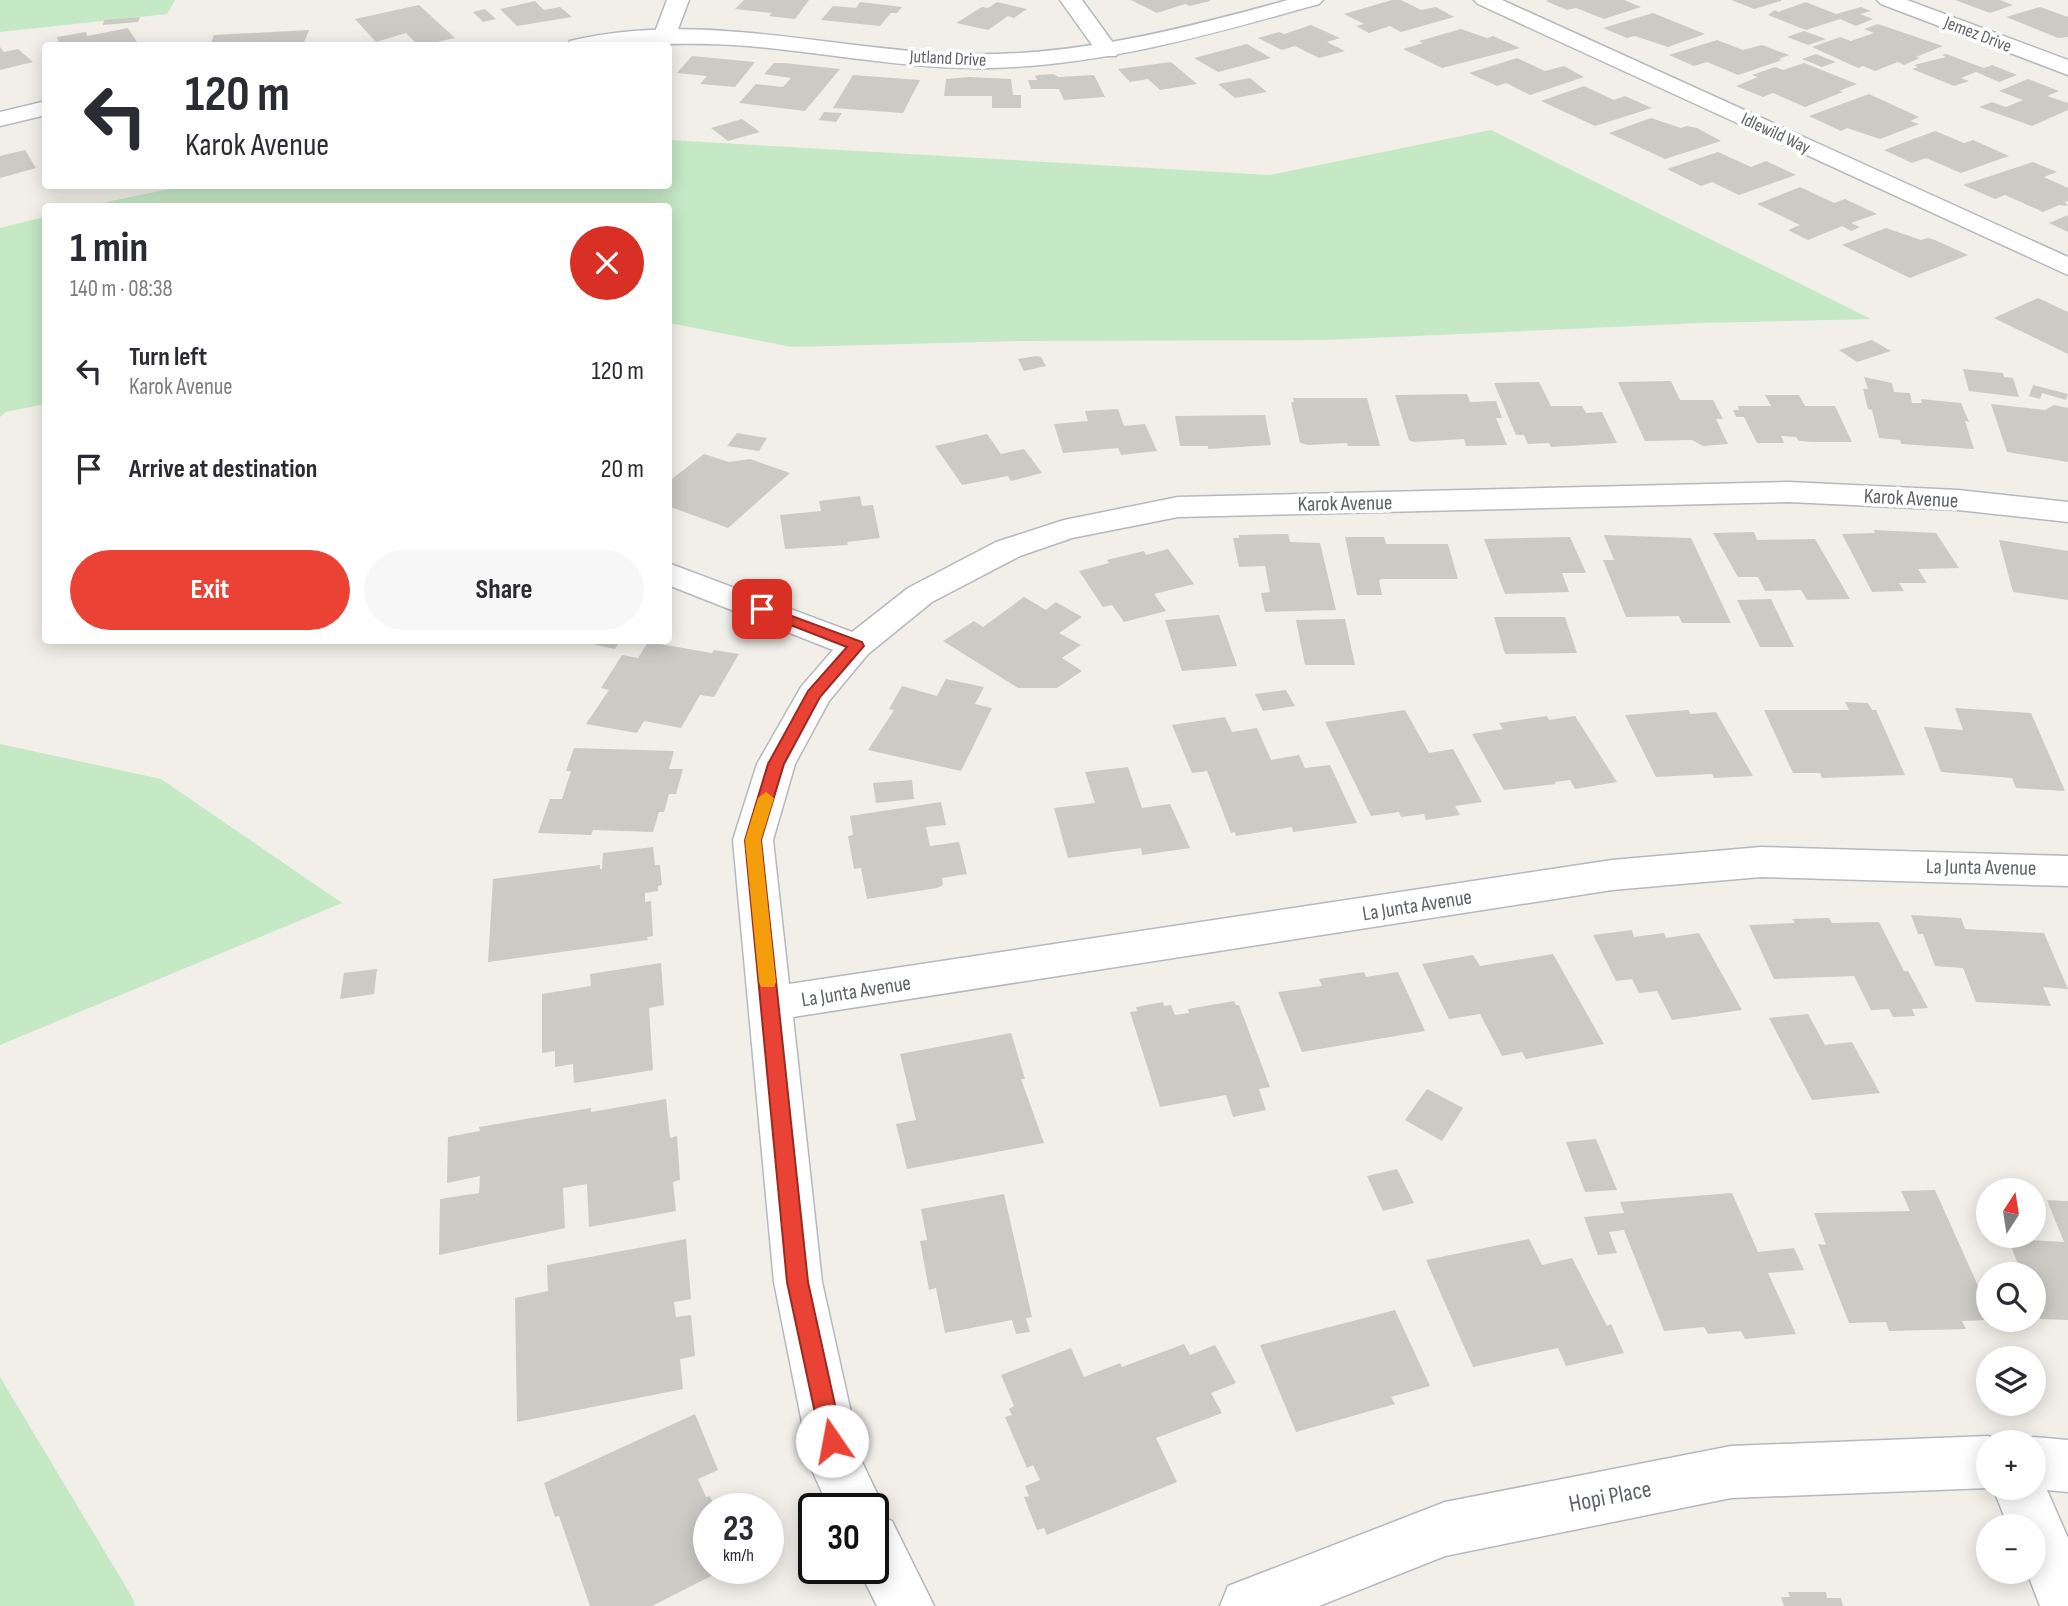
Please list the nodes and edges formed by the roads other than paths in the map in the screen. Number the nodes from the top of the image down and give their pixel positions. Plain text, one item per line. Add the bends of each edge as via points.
1 (678, 0) edge
2 (1071, 0) edge
3 (1312, 0) edge
4 (1485, 0) edge
5 (1888, 0) edge
6 (664, 37) junction
7 (601, 42) edge
8 (1108, 51) junction
9 (2068, 68) edge
10 (42, 109) edge
11 (0, 119) edge
12 (2068, 267) edge
13 (2068, 512) edge
14 (672, 575) edge
15 (856, 646) junction
16 (2068, 871) edge
17 (770, 1004) junction
18 (1976, 1463) edge
19 (2046, 1464) edge
20 (2068, 1466) edge
21 (850, 1493) edge
22 (2025, 1500) edge
23 (889, 1572) edge
24 (2068, 1605) edge
25 (906, 1606) edge
26 (1248, 1606) edge

1 - 6 street
2 - 8 street
3 - 8 street, Jutland Drive
4 - 12 street, Idlewild Way
5 - 9 street, Jemez Drive
6 - 7 street, Jutland Drive
6 - 8 street, Jutland Drive via 716,37 989,61
10 - 11 street
13 - 15 street, Karok Avenue via 1958,500 1789,492 1178,507 1064,530 1008,550 919,595
14 - 15 street
15 - 17 street, Karok Avenue via 814,695 776,764 753,840
16 - 17 street, La Junta Avenue via 1761,862 1612,875
17 - 21 street, Karok Avenue via 797,1282 837,1468
18 - 26 street, Hopi Place via 1717,1475 1445,1529
19 - 20 street
22 - 24 street
23 - 25 street

